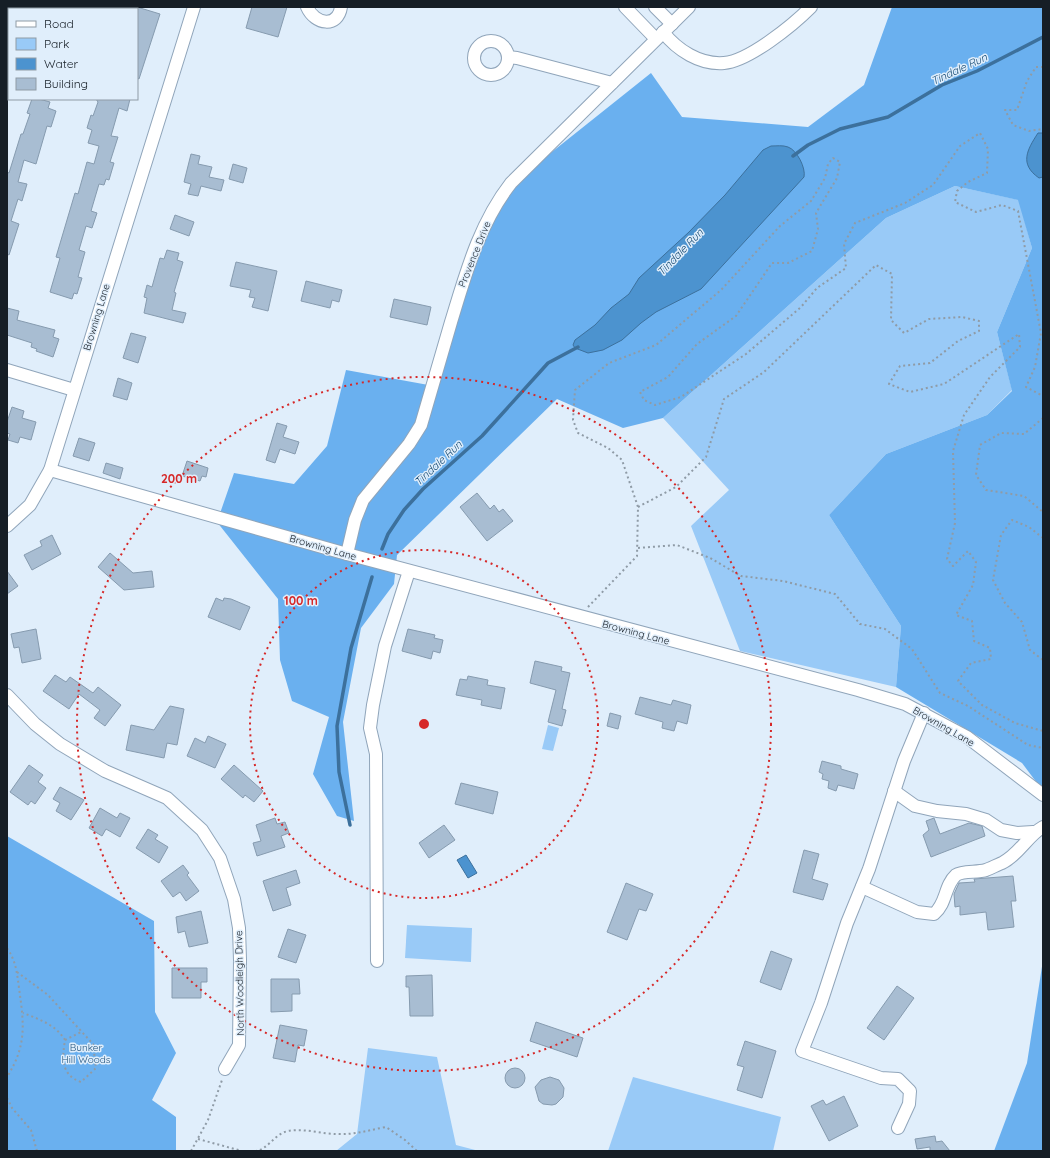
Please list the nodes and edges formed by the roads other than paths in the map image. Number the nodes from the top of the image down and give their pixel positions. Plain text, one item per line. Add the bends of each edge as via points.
1 (194, 7) edge
2 (307, 7) edge
3 (341, 7) edge
4 (625, 7) edge
5 (656, 7) edge
6 (690, 7) edge
7 (811, 7) edge
8 (672, 24) junction
9 (660, 36) junction
10 (508, 57) dead end
11 (612, 82) junction
12 (7, 370) edge
13 (74, 390) junction
14 (50, 470) junction
15 (7, 526) edge
16 (347, 554) junction
17 (408, 571) junction
18 (7, 695) edge
19 (924, 713) junction
20 (894, 791) junction
21 (1043, 796) edge
22 (1038, 829) edge
23 (862, 887) junction
24 (377, 961) dead end
25 (225, 1069) road end
26 (898, 1128) dead end

1 - 13 street, Browning Lane
2 - 3 street via 318,21 327,22 335,19
4 - 9 street
5 - 8 street
6 - 8 street, Provence Drive
7 - 9 street via 772,39 745,55 724,63 705,61 686,54
8 - 9 street, Provence Drive
9 - 11 street, Provence Drive
10 - 11 street
11 - 16 street, Provence Drive via 511,183 496,202 462,281 421,425 409,444 363,500
12 - 13 street
13 - 14 street, Browning Lane
14 - 15 street via 30,505
14 - 16 street, Browning Lane
16 - 17 street, Browning Lane
17 - 19 street, Browning Lane via 858,690 905,704
17 - 24 street via 385,646 370,728 376,754
18 - 25 street, North Woodleigh Drive via 35,724 60,744 104,771 167,798 202,830 220,858 234,899 239,928 240,960 239,1045
19 - 20 street
19 - 21 street, Browning Lane via 966,737
20 - 22 street via 915,806 966,814 986,820 1001,830 1017,833
20 - 23 street
22 - 23 street via 1021,849 1004,862 984,871 958,874 949,882 941,909 934,914 917,912
23 - 26 street via 802,1051 881,1078 898,1079 910,1091 909,1104

